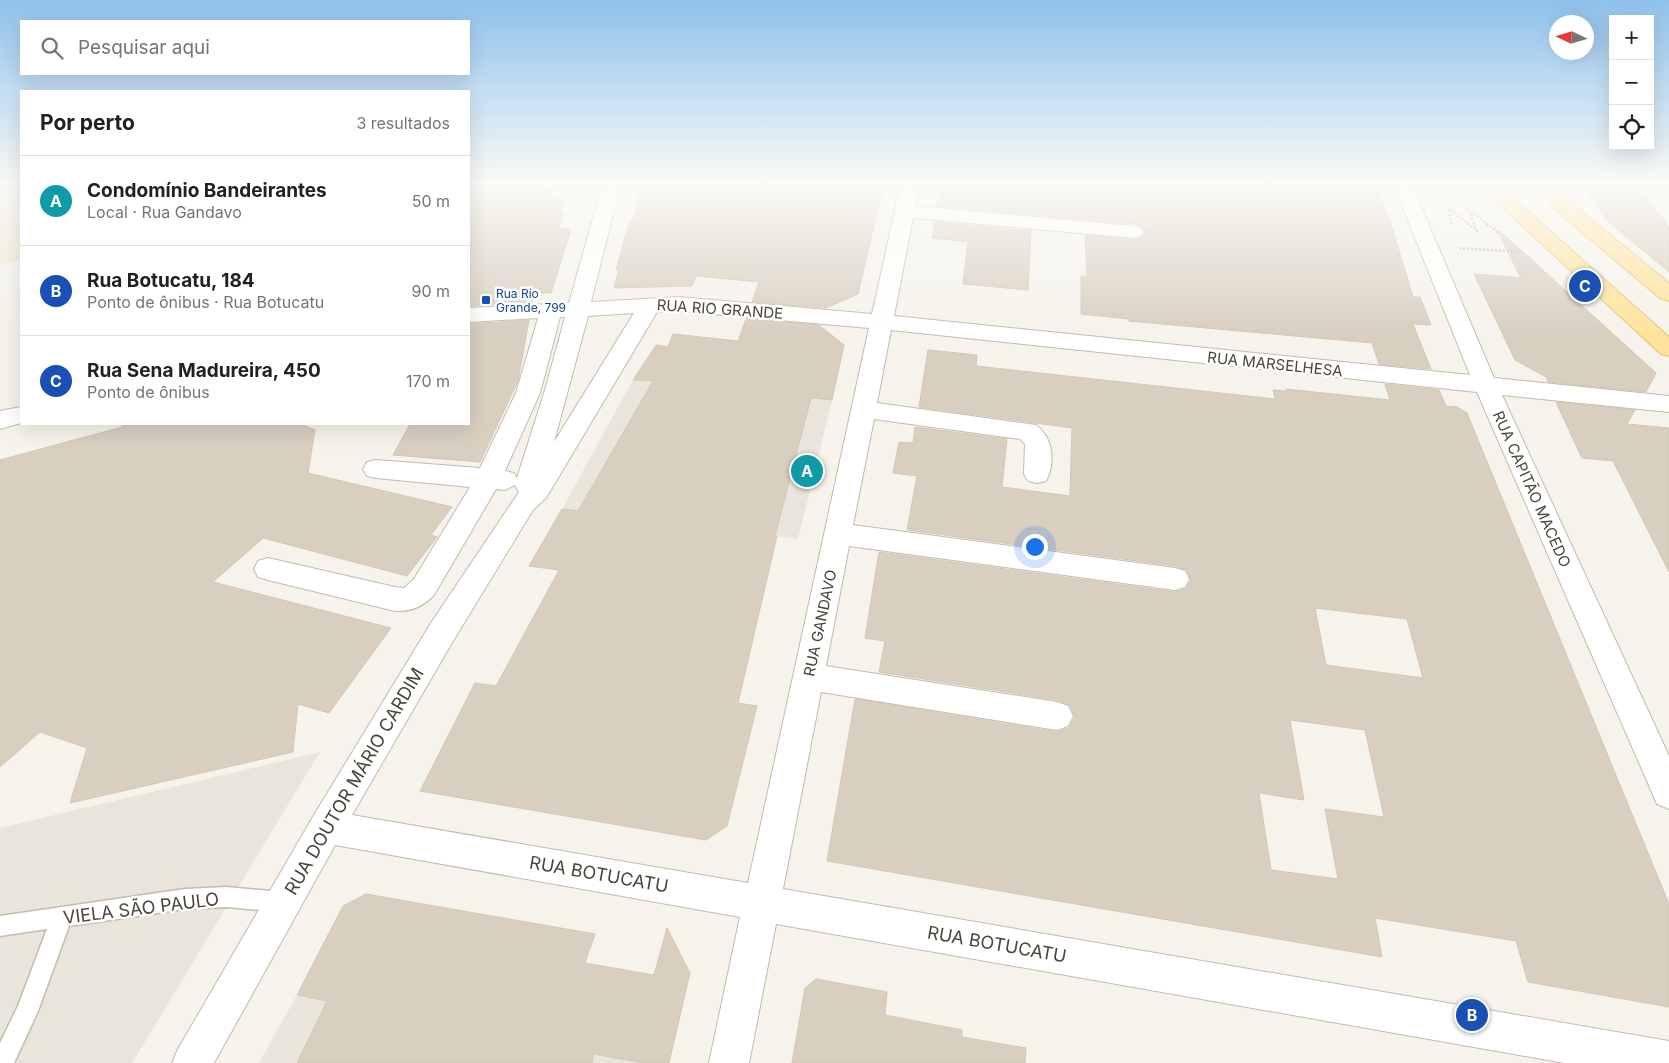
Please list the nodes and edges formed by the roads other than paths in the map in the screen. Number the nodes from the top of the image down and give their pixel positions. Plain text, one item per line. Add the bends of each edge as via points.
1 (599, 233) edge
2 (900, 233) edge
3 (1423, 233) edge
4 (1540, 233) edge
5 (1597, 233) edge
6 (1669, 294) edge
7 (650, 305) junction
8 (578, 308) junction
9 (552, 310) junction
10 (470, 315) edge
11 (881, 322) junction
12 (1669, 349) edge
13 (1486, 386) junction
14 (1669, 404) edge
15 (863, 409) junction
16 (20, 414) edge
17 (0, 420) edge
18 (376, 468) dead end
19 (1037, 474) dead end
20 (489, 478) junction
21 (532, 489) junction
22 (838, 534) junction
23 (268, 570) dead end
24 (1174, 579) dead end
25 (809, 676) junction
26 (1057, 716) dead end
27 (1669, 793) edge
28 (326, 827) junction
29 (283, 902) junction
30 (762, 902) junction
31 (62, 917) junction
32 (0, 926) edge
33 (1669, 1061) edge
34 (2, 1063) edge
35 (192, 1063) edge
36 (729, 1063) edge

1 - 8 street, RUA DOUTOR MÁRIO CARDIM
2 - 11 street, RUA GANDAVO
3 - 13 street, RUA CAPITÃO MACEDO
4 - 12 main road
5 - 6 main road
7 - 8 street, RUA RIO GRANDE
7 - 11 street, RUA RIO GRANDE via 679,304
7 - 21 street, RUA DOUTOR MÁRIO CARDIM
8 - 9 street, RUA RIO GRANDE
8 - 21 street, RUA DOUTOR MÁRIO CARDIM
9 - 10 street, RUA RIO GRANDE
9 - 20 street via 528,393
11 - 13 street, RUA MARSELHESA
11 - 15 street, RUA GANDAVO
13 - 14 street, RUA MARSELHESA
13 - 27 street, RUA CAPITÃO MACEDO
15 - 19 street via 1028,432 1039,444
15 - 22 street, RUA GANDAVO
16 - 17 street
18 - 20 street
20 - 21 street
20 - 23 street via 416,596 406,600 395,599
21 - 28 street, RUA DOUTOR MÁRIO CARDIM
22 - 24 street
22 - 25 street, RUA GANDAVO
25 - 26 street
25 - 30 street, RUA GANDAVO
28 - 29 street, RUA DOUTOR MÁRIO CARDIM
28 - 30 street, RUA BOTUCATU
29 - 31 lane, VIELA SÃO PAULO via 226,897 185,899
29 - 35 street, RUA DOUTOR MÁRIO CARDIM
30 - 33 street, RUA BOTUCATU
30 - 36 street, RUA GANDAVO
31 - 32 lane, VIELA SÃO PAULO
31 - 34 lane via 27,1011

